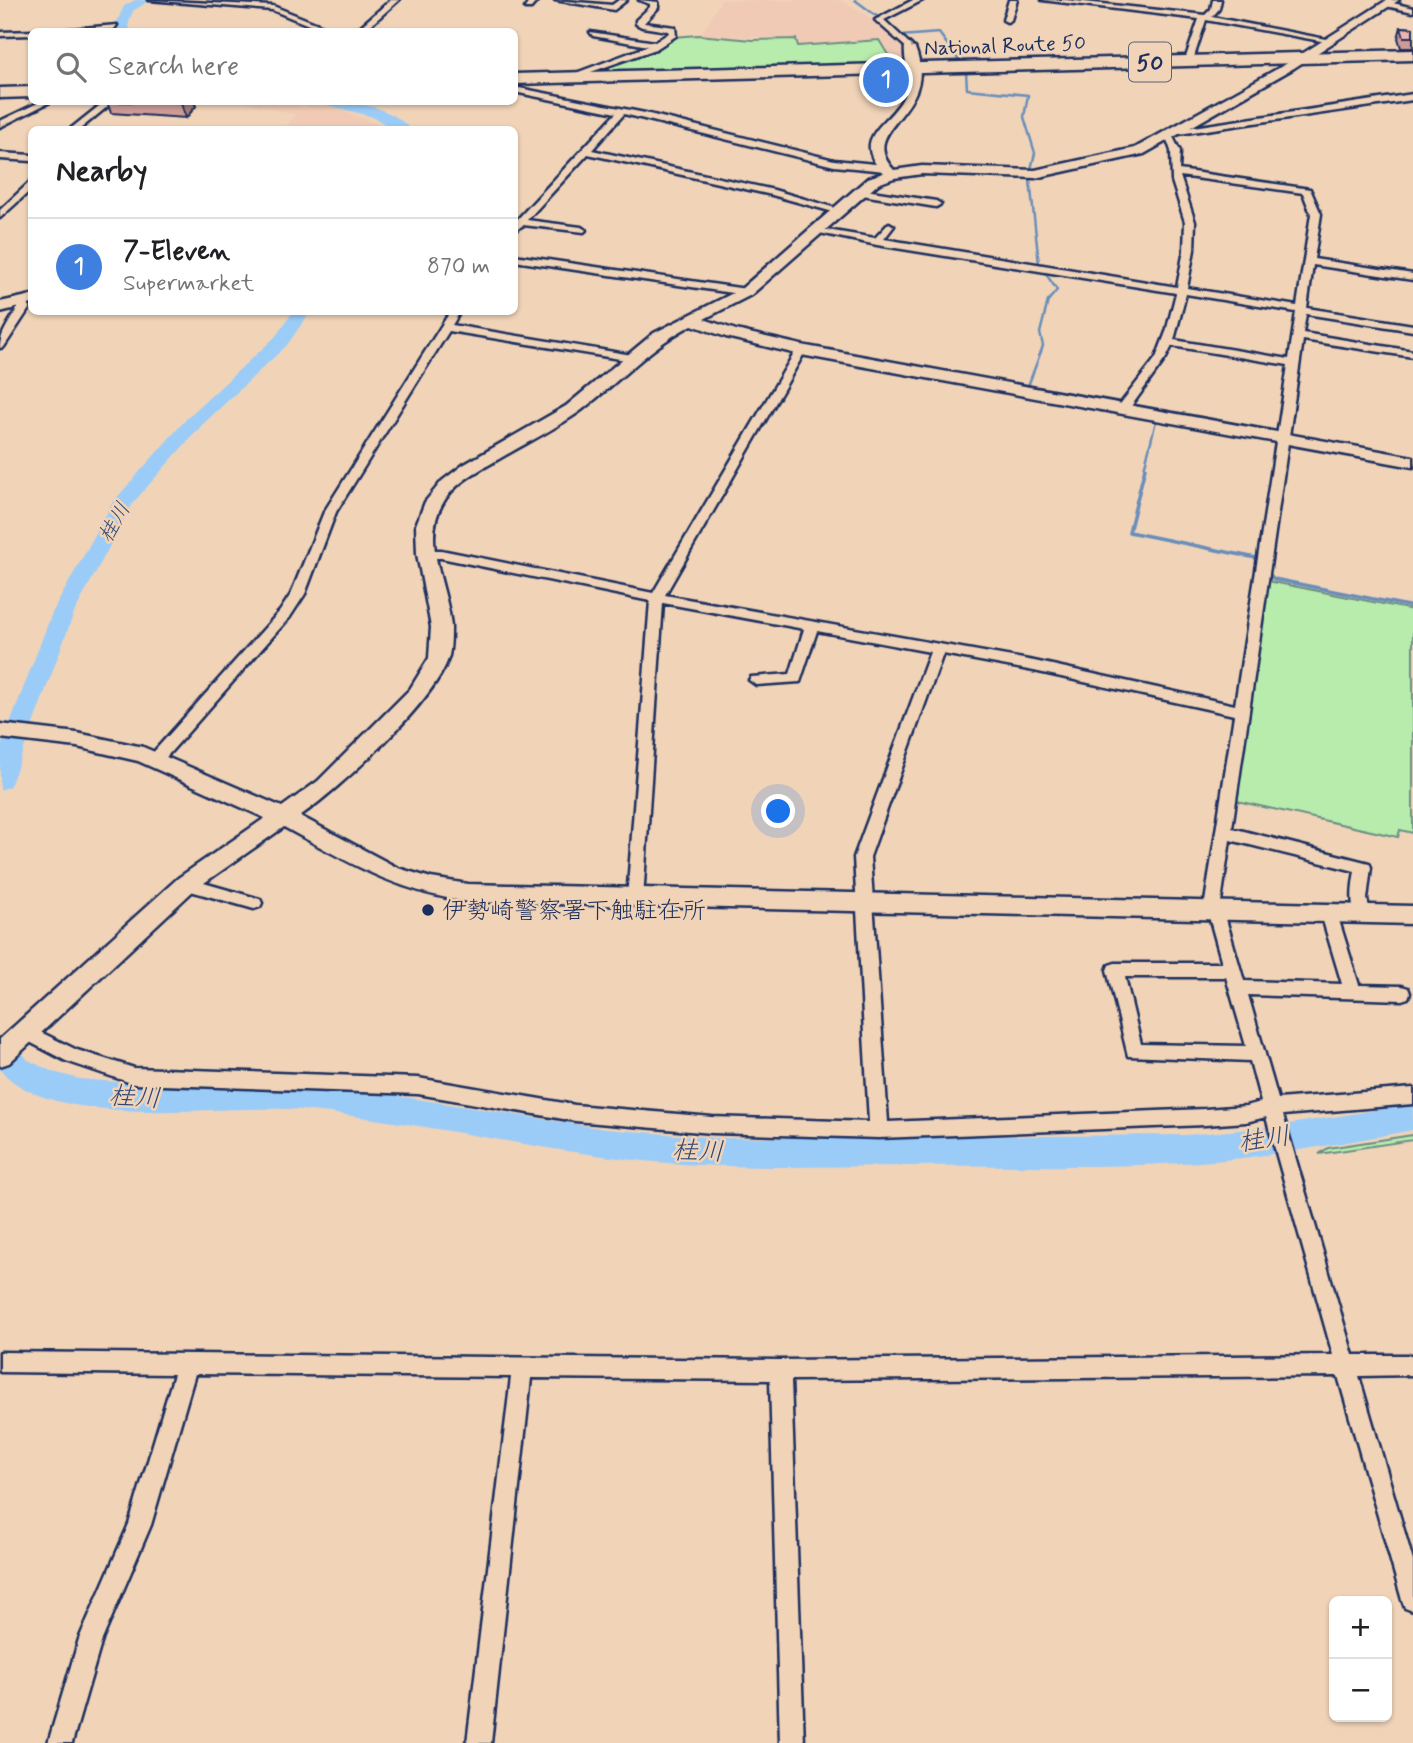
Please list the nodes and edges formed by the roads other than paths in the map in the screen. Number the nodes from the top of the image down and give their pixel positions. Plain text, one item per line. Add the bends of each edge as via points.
1 (152, 0) edge
2 (395, 0) edge
3 (559, 0) edge
4 (623, 0) edge
5 (643, 0) edge
6 (919, 0) edge
7 (1013, 0) edge
8 (1046, 0) edge
9 (1217, 0) edge
10 (200, 1) edge
11 (1391, 2) edge
12 (614, 8) junction
13 (1413, 10) edge
14 (606, 14) dead end
15 (1205, 18) junction
16 (1007, 20) dead end
17 (114, 27) dead end
18 (103, 28) edge
19 (324, 28) edge
20 (363, 28) edge
21 (28, 33) edge
22 (0, 34) edge
23 (593, 34) dead end
24 (1332, 41) junction
25 (657, 45) junction
26 (909, 48) joint
27 (1413, 55) edge
28 (1304, 58) junction
29 (1192, 61) junction
30 (914, 68) junction
31 (571, 78) junction
32 (518, 79) edge
33 (518, 90) edge
34 (28, 92) edge
35 (0, 93) edge
36 (1413, 97) edge
37 (40, 105) edge
38 (104, 105) edge
39 (622, 111) junction
40 (0, 124) edge
41 (78, 126) edge
42 (1171, 135) junction
43 (586, 151) junction
44 (0, 156) edge
45 (28, 158) edge
46 (888, 171) junction
47 (1174, 172) junction
48 (28, 187) edge
49 (859, 192) junction
50 (904, 199) junction
51 (936, 204) dead end
52 (897, 209) dead end
53 (837, 210) junction
54 (0, 215) edge
55 (518, 225) edge
56 (889, 226) dead end
57 (581, 230) dead end
58 (815, 232) junction
59 (877, 242) junction
60 (518, 259) edge
61 (1310, 261) junction
62 (1413, 277) edge
63 (1179, 291) junction
64 (746, 292) junction
65 (28, 301) edge
66 (0, 307) edge
67 (1303, 311) junction
68 (453, 315) edge
69 (692, 320) junction
70 (446, 327) junction
71 (1413, 328) edge
72 (1299, 336) junction
73 (1167, 342) junction
74 (0, 345) edge
75 (801, 350) junction
76 (1413, 354) edge
77 (632, 358) junction
78 (1294, 363) junction
79 (1123, 410) junction
80 (1284, 439) junction
81 (1413, 462) edge
82 (426, 554) junction
83 (657, 598) junction
84 (812, 626) junction
85 (938, 649) junction
86 (756, 680) dead end
87 (1240, 711) junction
88 (0, 731) edge
89 (155, 760) junction
90 (282, 816) junction
91 (1223, 832) junction
92 (186, 884) junction
93 (635, 899) junction
94 (254, 903) dead end
95 (864, 904) junction
96 (1214, 913) junction
97 (1329, 914) junction
98 (1363, 915) junction
99 (1413, 915) edge
100 (1231, 970) junction
101 (1237, 988) junction
102 (1353, 991) junction
103 (1402, 993) dead end
104 (24, 1034) junction
105 (1256, 1054) junction
106 (0, 1055) edge
107 (1413, 1096) edge
108 (1273, 1110) junction
109 (879, 1130) junction
110 (0, 1362) edge
111 (187, 1365) junction
112 (1413, 1365) edge
113 (1346, 1366) junction
114 (522, 1369) junction
115 (780, 1370) junction
116 (1413, 1600) edge
117 (60, 1743) edge
118 (479, 1743) edge
119 (792, 1743) edge

1 - 10 street
2 - 20 street
3 - 12 street
4 - 12 street
5 - 25 street via 654,2 654,8 639,22 642,25 673,30
6 - 26 street via 878,20
7 - 16 street
8 - 15 street
9 - 15 street
10 - 19 street via 273,8
11 - 13 street
11 - 24 street
12 - 14 street
15 - 24 street
15 - 29 street
17 - 18 street
21 - 22 street
23 - 25 street
24 - 28 street
25 - 31 street
26 - 30 street
27 - 28 highway, National Route 50 / 50
28 - 29 highway, National Route 50 / 50
28 - 42 street
29 - 30 highway, National Route 50 / 50
30 - 31 highway, National Route 50 / 50
30 - 46 street via 910,96 880,133 876,146
31 - 32 highway, National Route 50 / 50
33 - 39 street
34 - 35 highway
36 - 42 street
37 - 40 street
38 - 41 street
39 - 43 street
39 - 46 street via 822,161
42 - 46 street via 1139,150 1035,174
42 - 47 street via 1177,150
43 - 53 street
43 - 55 street
44 - 45 street
46 - 49 street
47 - 61 street via 1307,191 1316,214
47 - 63 street via 1191,224
48 - 54 street
49 - 50 street
49 - 53 street
50 - 51 street
50 - 52 street
53 - 58 street
55 - 57 street
56 - 59 street
58 - 59 street
58 - 64 street
59 - 63 street
60 - 64 street
61 - 62 street
61 - 67 street
63 - 67 street
63 - 73 street
64 - 69 street
65 - 66 street
65 - 74 street
67 - 71 street
67 - 72 street
68 - 70 street
69 - 75 street
69 - 77 street via 659,336
70 - 77 street
70 - 89 street via 330,512 298,594 285,614
72 - 76 street
72 - 78 street
73 - 78 street
73 - 79 street
75 - 79 street
75 - 83 street
77 - 82 street via 572,409 448,485 425,525
78 - 80 street
79 - 80 street
80 - 81 street
80 - 87 street
82 - 83 street
82 - 90 street via 440,615 439,658 417,694 326,787
83 - 84 street
83 - 93 street
84 - 85 street
84 - 86 street via 795,679
85 - 87 street
85 - 95 street via 863,852
87 - 91 street
88 - 89 street via 105,745
89 - 90 street
90 - 92 street
90 - 93 street via 390,874 431,887 492,895
91 - 96 street
91 - 98 street via 1363,867 1359,899
92 - 94 street
92 - 104 street
93 - 95 street
95 - 96 street
95 - 109 street
96 - 97 street
96 - 100 street
97 - 98 street
97 - 102 street
98 - 99 street
100 - 101 street
100 - 105 street via 1115,970 1134,1051
101 - 102 street
101 - 105 street
102 - 103 street
104 - 106 street
104 - 109 street via 134,1076 418,1086 575,1113 764,1128
105 - 108 street
107 - 108 street
108 - 109 street via 1205,1117
108 - 113 street
110 - 111 street
111 - 114 street
111 - 117 street via 140,1525 91,1639
112 - 113 street
113 - 115 street
113 - 116 street
114 - 115 street
114 - 118 street
115 - 119 street

